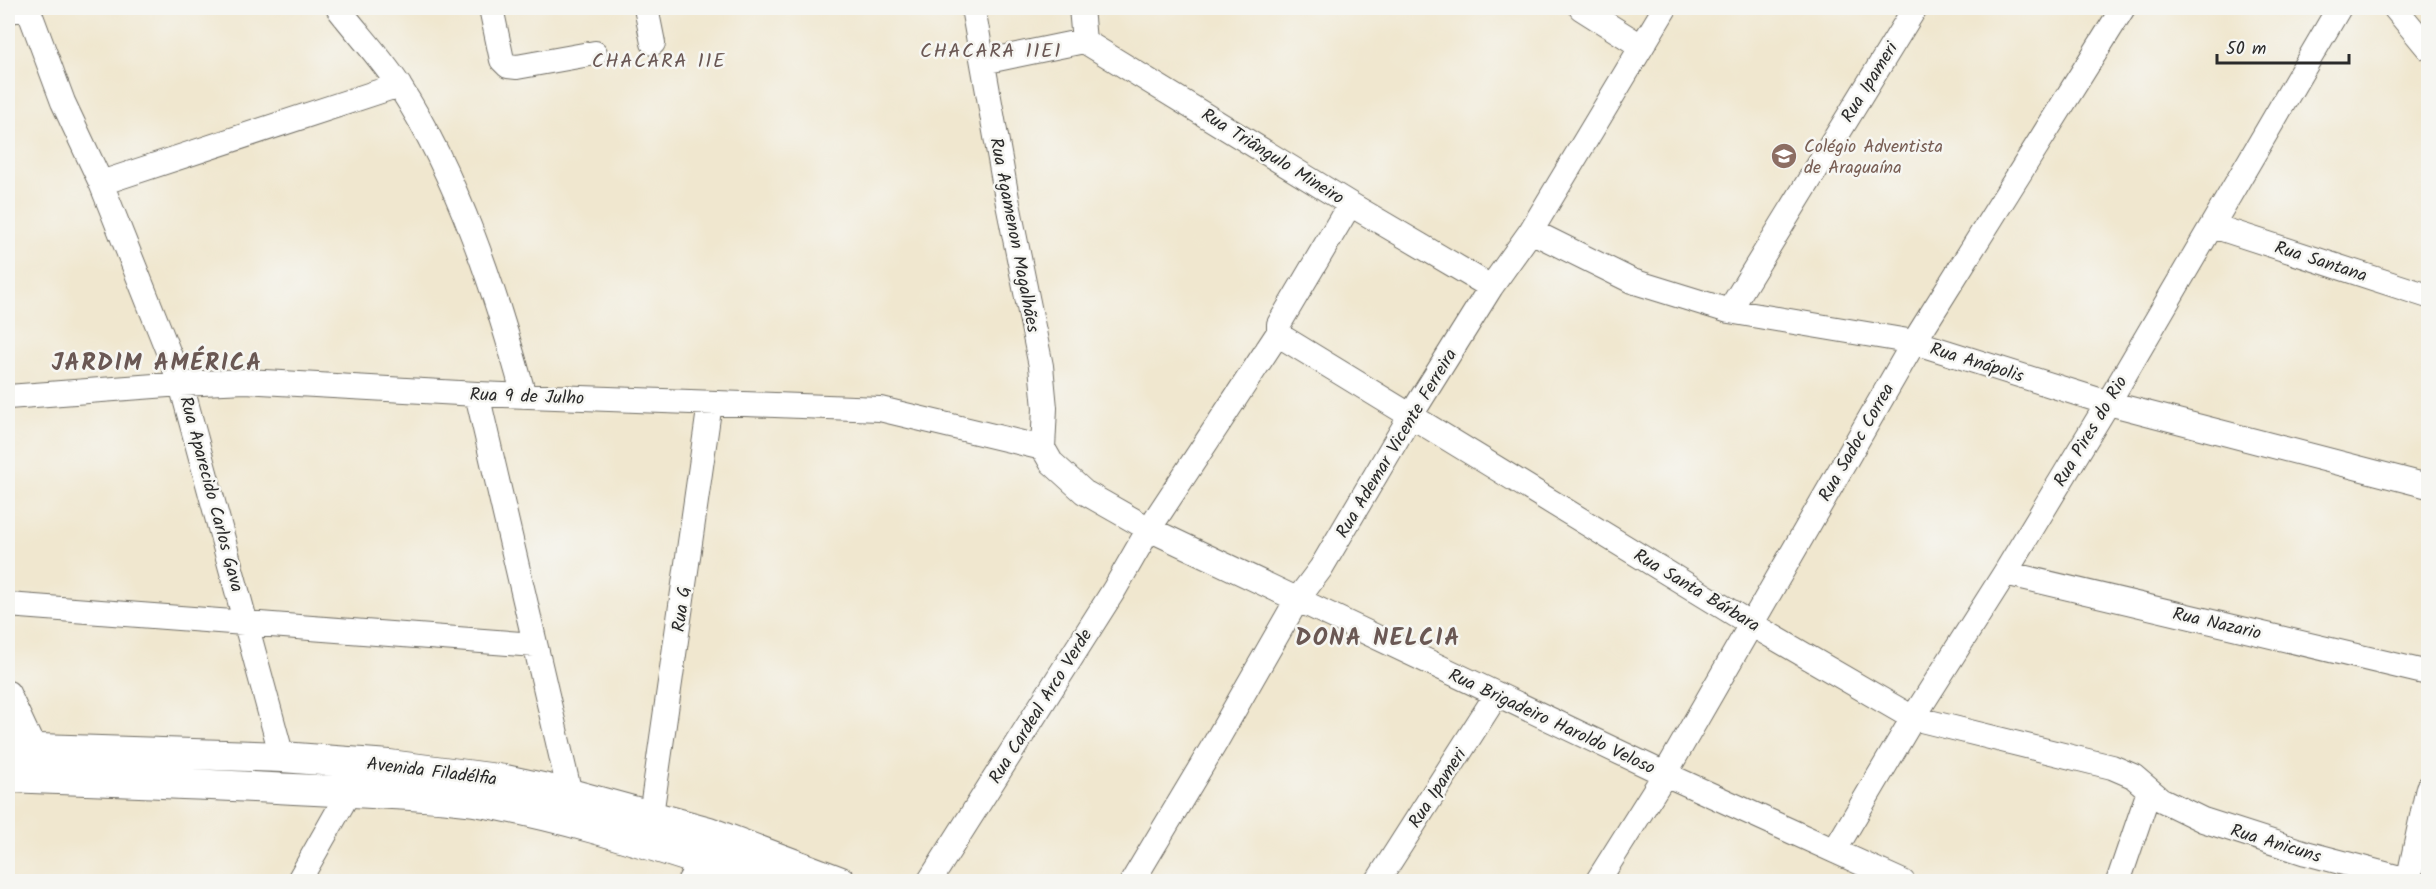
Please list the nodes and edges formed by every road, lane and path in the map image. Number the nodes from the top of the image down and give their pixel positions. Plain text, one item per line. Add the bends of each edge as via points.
1 (22, 8) edge
2 (28, 8) edge
3 (338, 8) edge
4 (491, 8) edge
5 (646, 8) edge
6 (973, 8) edge
7 (1081, 8) edge
8 (1581, 8) edge
9 (1665, 8) edge
10 (1915, 8) edge
11 (2123, 8) edge
12 (2339, 8) edge
13 (2394, 8) edge
14 (8, 12) edge
15 (1084, 41) junction
16 (653, 43) dead end
17 (1641, 46) junction
18 (2428, 48) edge
19 (595, 53) dead end
20 (983, 62) junction
21 (399, 85) junction
22 (101, 183) junction
23 (1350, 204) junction
24 (2213, 226) junction
25 (1531, 231) junction
26 (1491, 287) junction
27 (2428, 296) edge
28 (1729, 311) junction
29 (1279, 328) junction
30 (1914, 342) junction
31 (181, 384) junction
32 (477, 394) junction
33 (524, 396) junction
34 (8, 397) edge
35 (710, 403) junction
36 (2108, 403) junction
37 (1411, 415) junction
38 (1047, 455) junction
39 (2428, 486) edge
40 (1149, 529) junction
41 (2005, 573) junction
42 (1297, 600) junction
43 (8, 605) edge
44 (1751, 624) junction
45 (248, 625) junction
46 (535, 645) junction
47 (2428, 673) edge
48 (8, 693) edge
49 (1497, 694) junction
50 (1913, 718) junction
51 (21, 748) edge
52 (282, 757) junction
53 (1665, 774) junction
54 (8, 777) edge
55 (2428, 788) edge
56 (2149, 791) junction
57 (349, 792) junction
58 (570, 795) junction
59 (651, 815) junction
60 (1835, 850) junction
61 (695, 871) edge
62 (2408, 881) edge
63 (298, 882) edge
64 (767, 882) edge
65 (841, 882) edge
66 (928, 882) edge
67 (1132, 882) edge
68 (1377, 882) edge
69 (1597, 882) edge
70 (1903, 882) edge
71 (2118, 882) edge

1 - 14 street
2 - 22 street, Rua Aparecido Carlos Gava via 63,102
3 - 21 street
4 - 19 street via 502,60 508,66 517,68
5 - 16 street
6 - 20 street, Rua Agamenon Magalhães
7 - 15 street
8 - 17 street
9 - 17 street, Rua Ademar Vicente Ferreira
10 - 28 street, Rua Ipameri
11 - 30 street, Rua Sadoc Correa
12 - 24 street, Rua Pires do Rio
13 - 18 street
15 - 20 street
15 - 23 street, Rua Triângulo Mineiro
17 - 25 street, Rua Ademar Vicente Ferreira
20 - 38 street, Rua Agamenon Magalhães via 1041,366
21 - 22 street
21 - 33 street via 435,146 455,193
22 - 31 street, Rua Aparecido Carlos Gava
23 - 26 street, Rua Triângulo Mineiro
23 - 29 street
24 - 27 street, Rua Santana
24 - 36 street, Rua Pires do Rio
25 - 26 street, Rua Ademar Vicente Ferreira
25 - 28 street, Rua Anápolis via 1632,281
26 - 37 street, Rua Ademar Vicente Ferreira
28 - 30 street, Rua Anápolis
29 - 37 street, Rua Santa Bárbara via 1282,337
29 - 40 street, Rua Cardeal Arco Verde
30 - 36 street, Rua Anápolis
30 - 44 street, Rua Sadoc Correa
31 - 32 street, Rua 9 de Julho via 245,381
31 - 34 street, Rua 9 de Julho
31 - 45 street, Rua Aparecido Carlos Gava
32 - 33 street, Rua 9 de Julho
32 - 46 street
33 - 35 street, Rua 9 de Julho
35 - 38 street, Rua 9 de Julho via 880,409
35 - 59 street, Rua G
36 - 39 street, Rua Anápolis
36 - 41 street, Rua Pires do Rio
37 - 42 street, Rua Ademar Vicente Ferreira via 1321,568
37 - 44 street, Rua Santa Bárbara
38 - 40 street, Rua Brigadeiro Haroldo Veloso via 1084,492
40 - 42 street, Rua Brigadeiro Haroldo Veloso
40 - 66 street, Rua Cardeal Arco Verde
41 - 47 street, Rua Nazario
41 - 50 street, Rua Pires do Rio
42 - 49 street, Rua Brigadeiro Haroldo Veloso
42 - 67 street, Rua Ademar Vicente Ferreira
43 - 45 street
44 - 50 street, Rua Santa Bárbara
44 - 53 street, Rua Sadoc Correa
45 - 46 street
45 - 52 street, Rua Aparecido Carlos Gava
46 - 58 street
48 - 51 street
49 - 53 street, Rua Brigadeiro Haroldo Veloso
49 - 68 street, Rua Ipameri
50 - 56 street, Rua Santa Bárbara via 2112,767 2133,776
50 - 60 street, Rua Pires do Rio
51 - 52 main road, Avenida Filadélfia
52 - 58 main road, Avenida Filadélfia via 389,765 505,780
53 - 60 street, Rua Brigadeiro Haroldo Veloso
53 - 69 street, Rua Sadoc Correa
54 - 57 main road, Avenida Filadélfia
55 - 62 street
56 - 62 street, Rua Anicuns via 2203,820
56 - 71 street
57 - 61 main road, Avenida Filadélfia via 439,796 544,815 629,838
57 - 63 street
58 - 59 main road, Avenida Filadélfia
59 - 65 main road, Avenida Filadélfia via 709,832
60 - 70 street, Rua Brigadeiro Haroldo Veloso
61 - 64 main road, Avenida Filadélfia

